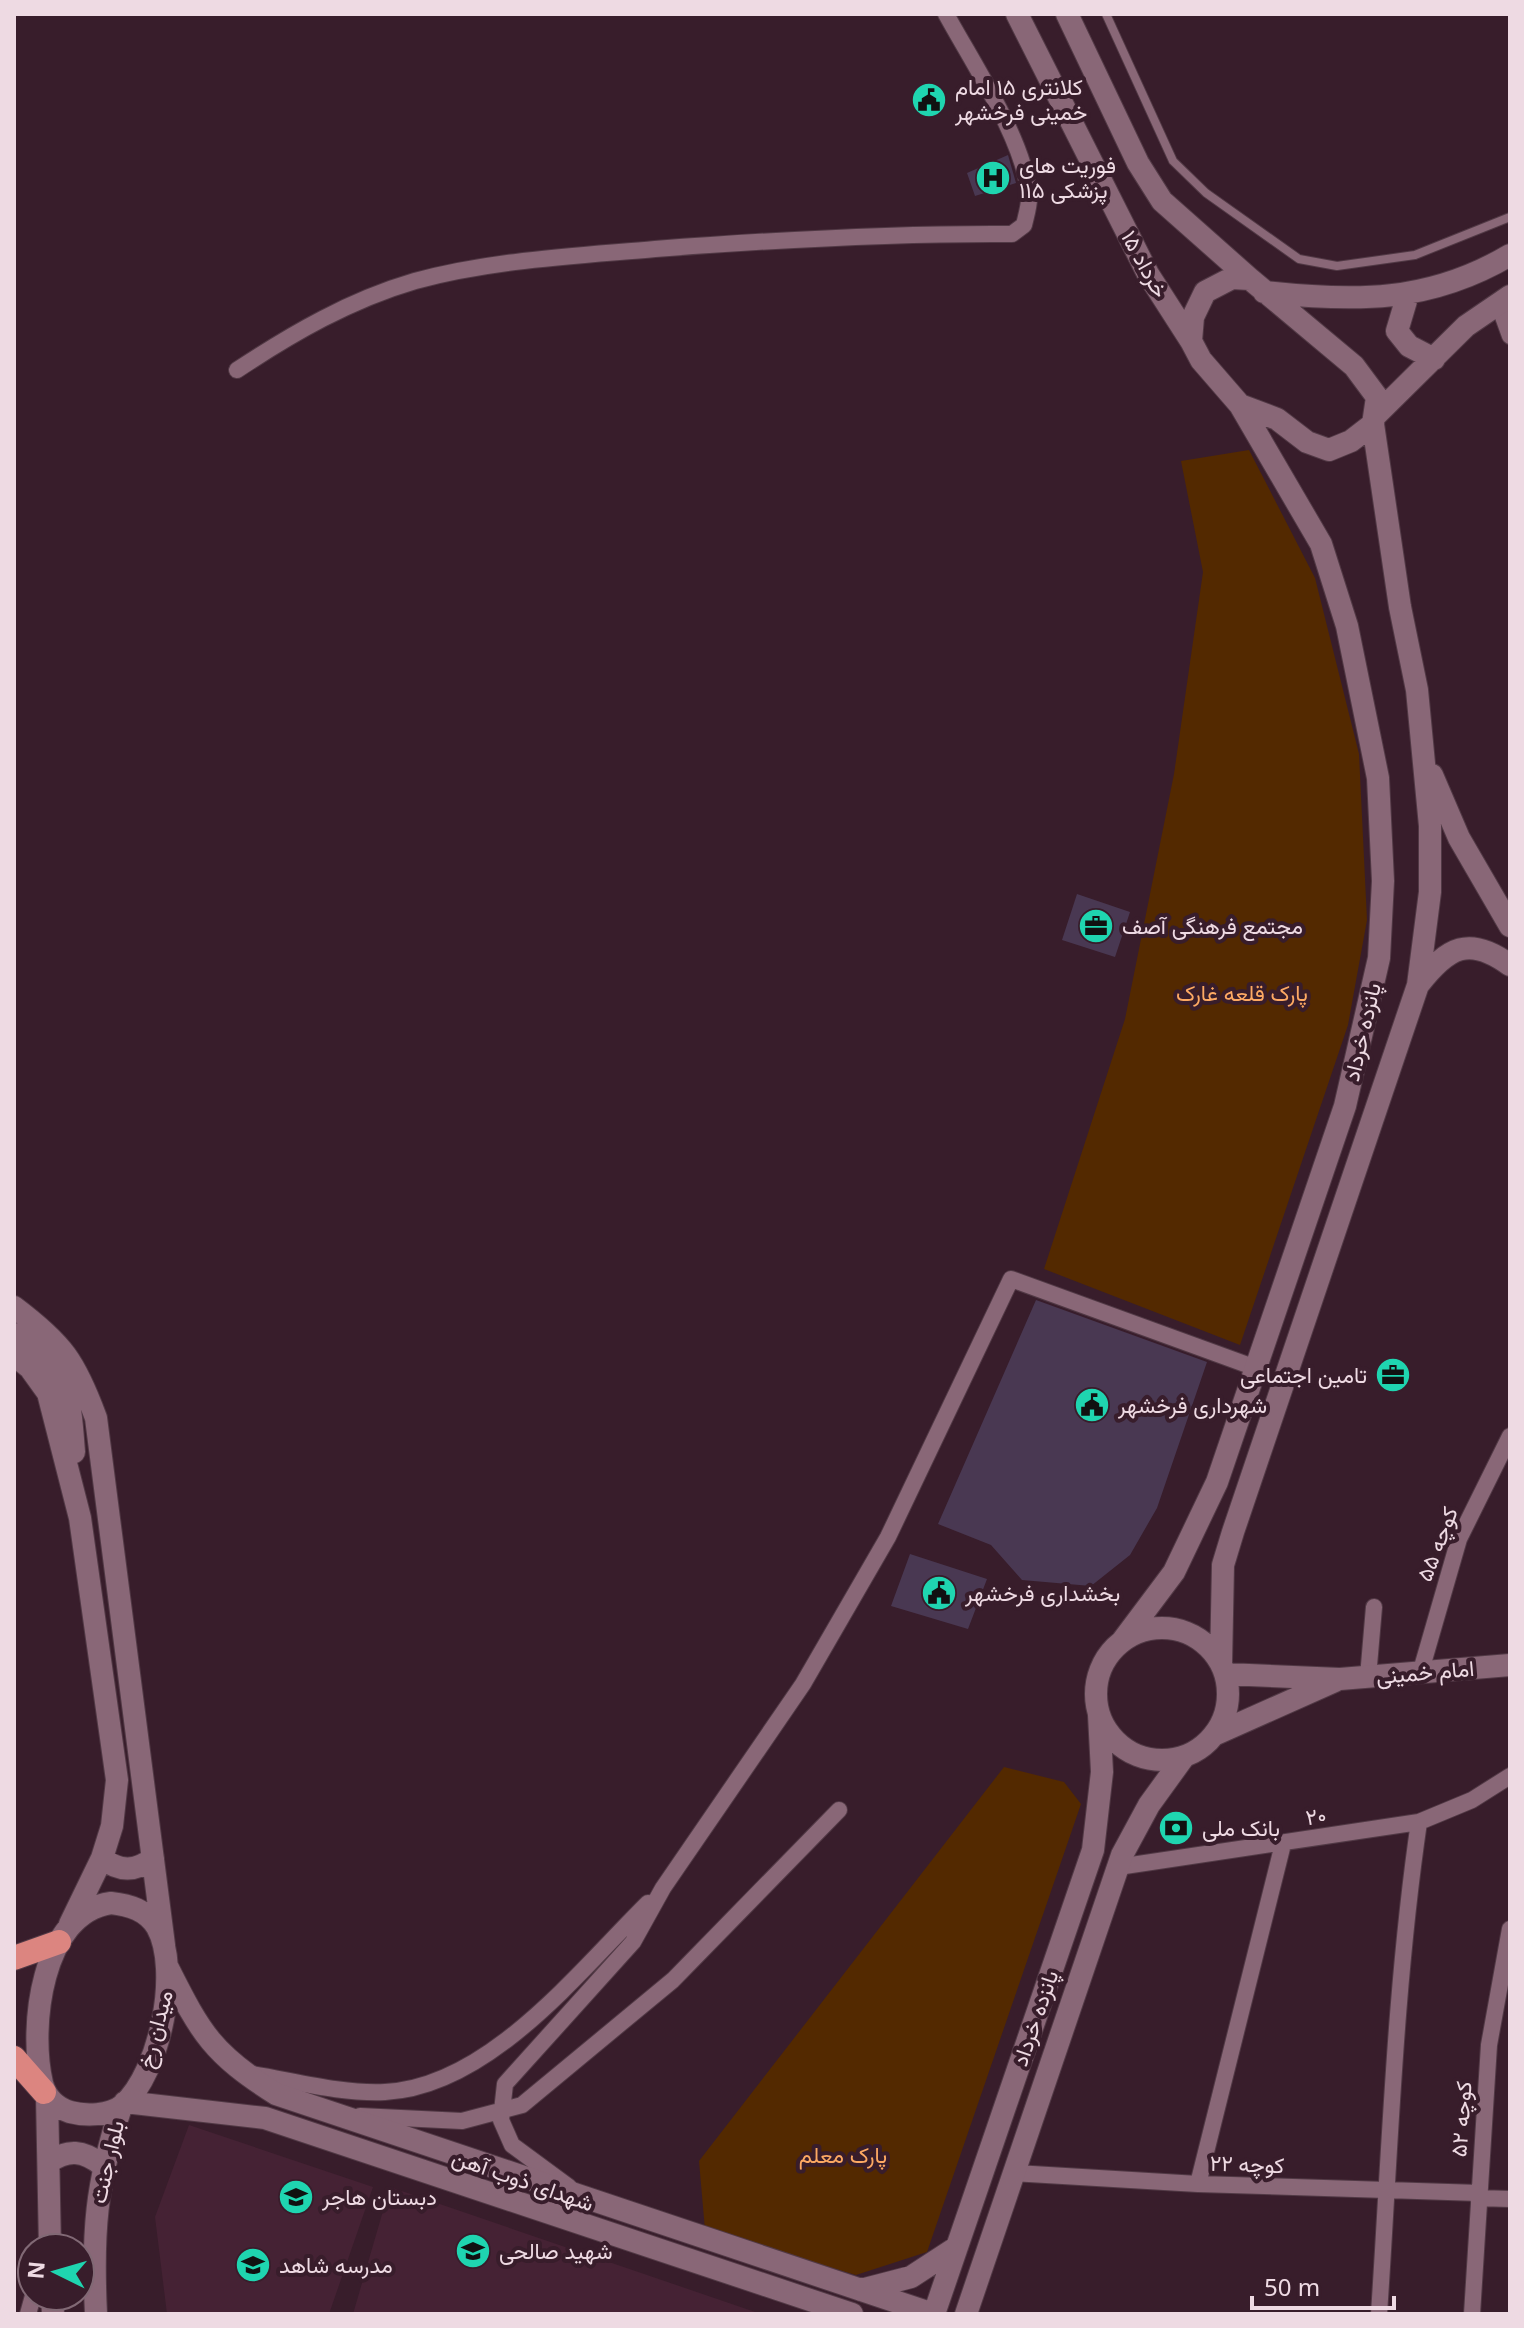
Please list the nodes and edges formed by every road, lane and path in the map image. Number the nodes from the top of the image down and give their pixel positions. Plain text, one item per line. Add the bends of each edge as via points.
1 (946, 14) edge
2 (1017, 14) edge
3 (1067, 14) edge
4 (1106, 14) edge
5 (1510, 217) edge
6 (1510, 255) edge
7 (1257, 285) junction
8 (1408, 294) junction
9 (1504, 300) edge
10 (1510, 336) edge
11 (1191, 341) junction
12 (1434, 359) junction
13 (237, 370) dead end
14 (1240, 405) junction
15 (1374, 419) junction
16 (1422, 753) junction
17 (1510, 926) edge
18 (1510, 965) edge
19 (1418, 985) junction
20 (14, 1307) edge
21 (14, 1334) edge
22 (14, 1355) edge
23 (1256, 1368) junction
24 (1510, 1436) edge
25 (80, 1518) junction
26 (1374, 1607) dead end
27 (1123, 1640) junction
28 (1510, 1665) edge
29 (1224, 1669) junction
30 (1420, 1674) junction
31 (1368, 1677) junction
32 (1340, 1679) junction
33 (1099, 1715) junction
34 (1216, 1734) junction
35 (1183, 1758) junction
36 (1510, 1776) edge
37 (839, 1810) dead end
38 (1419, 1822) junction
39 (1283, 1844) junction
40 (102, 1858) junction
41 (153, 1858) junction
42 (1118, 1867) junction
43 (663, 1888) junction
44 (1510, 1929) edge
45 (64, 1933) junction
46 (164, 1945) junction
47 (14, 1958) edge
48 (168, 1968) junction
49 (14, 2058) edge
50 (242, 2072) junction
51 (45, 2094) junction
52 (123, 2104) junction
53 (500, 2111) junction
54 (330, 2115) junction
55 (49, 2162) junction
56 (102, 2165) junction
57 (1014, 2173) junction
58 (1198, 2184) junction
59 (1387, 2190) junction
60 (1478, 2196) junction
61 (1510, 2199) edge
62 (589, 2202) junction
63 (49, 2232) edge
64 (957, 2247) junction
65 (741, 2252) junction
66 (732, 2274) junction
67 (859, 2291) junction
68 (96, 2314) edge
69 (852, 2314) edge
70 (934, 2314) edge
71 (966, 2314) edge
72 (1379, 2314) edge
73 (1472, 2314) edge

1 - 13 street via 1000,112 1024,171 1030,197 1024,225 1012,234 783,239 475,269 416,281 355,302
2 - 11 main road, ۱۵ خرداد via 1148,274
3 - 7 main road via 1138,163 1162,201
4 - 5 lane via 1173,161 1206,193 1299,259 1337,266 1415,255
6 - 8 main road via 1481,272
7 - 8 main road via 1336,300
7 - 11 main road via 1232,278 1205,292 1193,317
7 - 15 main road, پانزده خرداد via 1354,366 1377,397
8 - 12 main road via 1397,331 1409,346
9 - 10 street
9 - 12 main road via 1466,326
11 - 14 main road, ۱۵ خرداد
12 - 15 main road
14 - 15 main road via 1277,419 1307,442 1329,450 1351,441
14 - 23 main road, پانزده خرداد via 1321,544 1347,626 1378,778 1383,881 1379,958 1345,1106
15 - 16 main road, پانزده خرداد via 1417,690
16 - 17 main road via 1459,838
16 - 19 main road, پانزده خرداد via 1430,892
18 - 19 main road via 1494,952 1465,948 1446,955
19 - 29 main road, پانزده خرداد via 1223,1565
20 - 41 main road via 61,1345 96,1418
21 - 25 main road via 38,1347 69,1391
22 - 25 main road via 48,1393
23 - 27 main road, پانزده خرداد via 1217,1482 1174,1572
23 - 43 street via 1011,1279 888,1537 803,1684
24 - 30 street, کوچه ۵۵ via 1459,1539
25 - 40 main road via 117,1780
26 - 31 street
27 - 29 main road via 1159,1627 1178,1629 1211,1648
27 - 33 main road via 1099,1674
28 - 30 main road, امام خمینی
29 - 32 main road, امام خمینی
29 - 34 main road via 1229,1695
30 - 31 main road, امام خمینی
31 - 32 main road, امام خمینی
32 - 34 main road, امام خمینی
33 - 35 main road via 1108,1734 1132,1753 1162,1761
33 - 64 main road, پانزده خرداد via 1102,1772 1093,1850
34 - 35 main road
35 - 42 main road, پانزده خرداد via 1149,1805
36 - 38 street, ۲۰ via 1472,1800
37 - 53 street via 673,1980 522,2105
38 - 39 street, ۲۰
38 - 59 street via 1394,2035
39 - 42 street, ۲۰
39 - 58 street
40 - 41 main road via 122,1869
40 - 45 main road
41 - 46 main road
42 - 57 main road, پانزده خرداد
43 - 50 street via 526,2023 481,2059 442,2079 387,2092
43 - 53 street via 633,1942 505,2084
44 - 60 street, کوچه ۵۲ via 1489,2045
45 - 46 main road, میدان رخ via 83,1910 129,1905 156,1925
45 - 47 highway
45 - 51 main road via 41,1998 36,2031
46 - 48 main road, میدان رخ
48 - 50 main road, شهدای ذوب آهن via 214,2049
48 - 52 main road, میدان رخ via 165,2005 147,2069
49 - 51 highway
50 - 54 main road, شهدای ذوب آهن via 276,2094
51 - 52 main road via 52,2103 82,2115
51 - 55 main road
52 - 56 main road, بلوار جنت
52 - 66 main road, شهدای ذوب آهن via 265,2118
53 - 54 street via 462,2121
53 - 62 street via 512,2145
54 - 62 main road, شهدای ذوب آهن
55 - 56 main road via 76,2152
55 - 63 main road
56 - 68 main road, بلوار جنت via 95,2202
57 - 58 street, کوچه ۲۲
57 - 71 main road, پانزده خرداد
58 - 59 street, کوچه ۲۲
59 - 60 street, کوچه ۲۲
59 - 72 street
60 - 61 street, کوچه ۲۲
60 - 73 street, کوچه ۵۲
62 - 65 main road, شهدای ذوب آهن
64 - 67 main road via 911,2277
64 - 70 main road, پانزده خرداد
65 - 66 main road
65 - 67 main road, شهدای ذوب آهن
66 - 69 main road, شهدای ذوب آهن
67 - 70 main road, شهدای ذوب آهن

